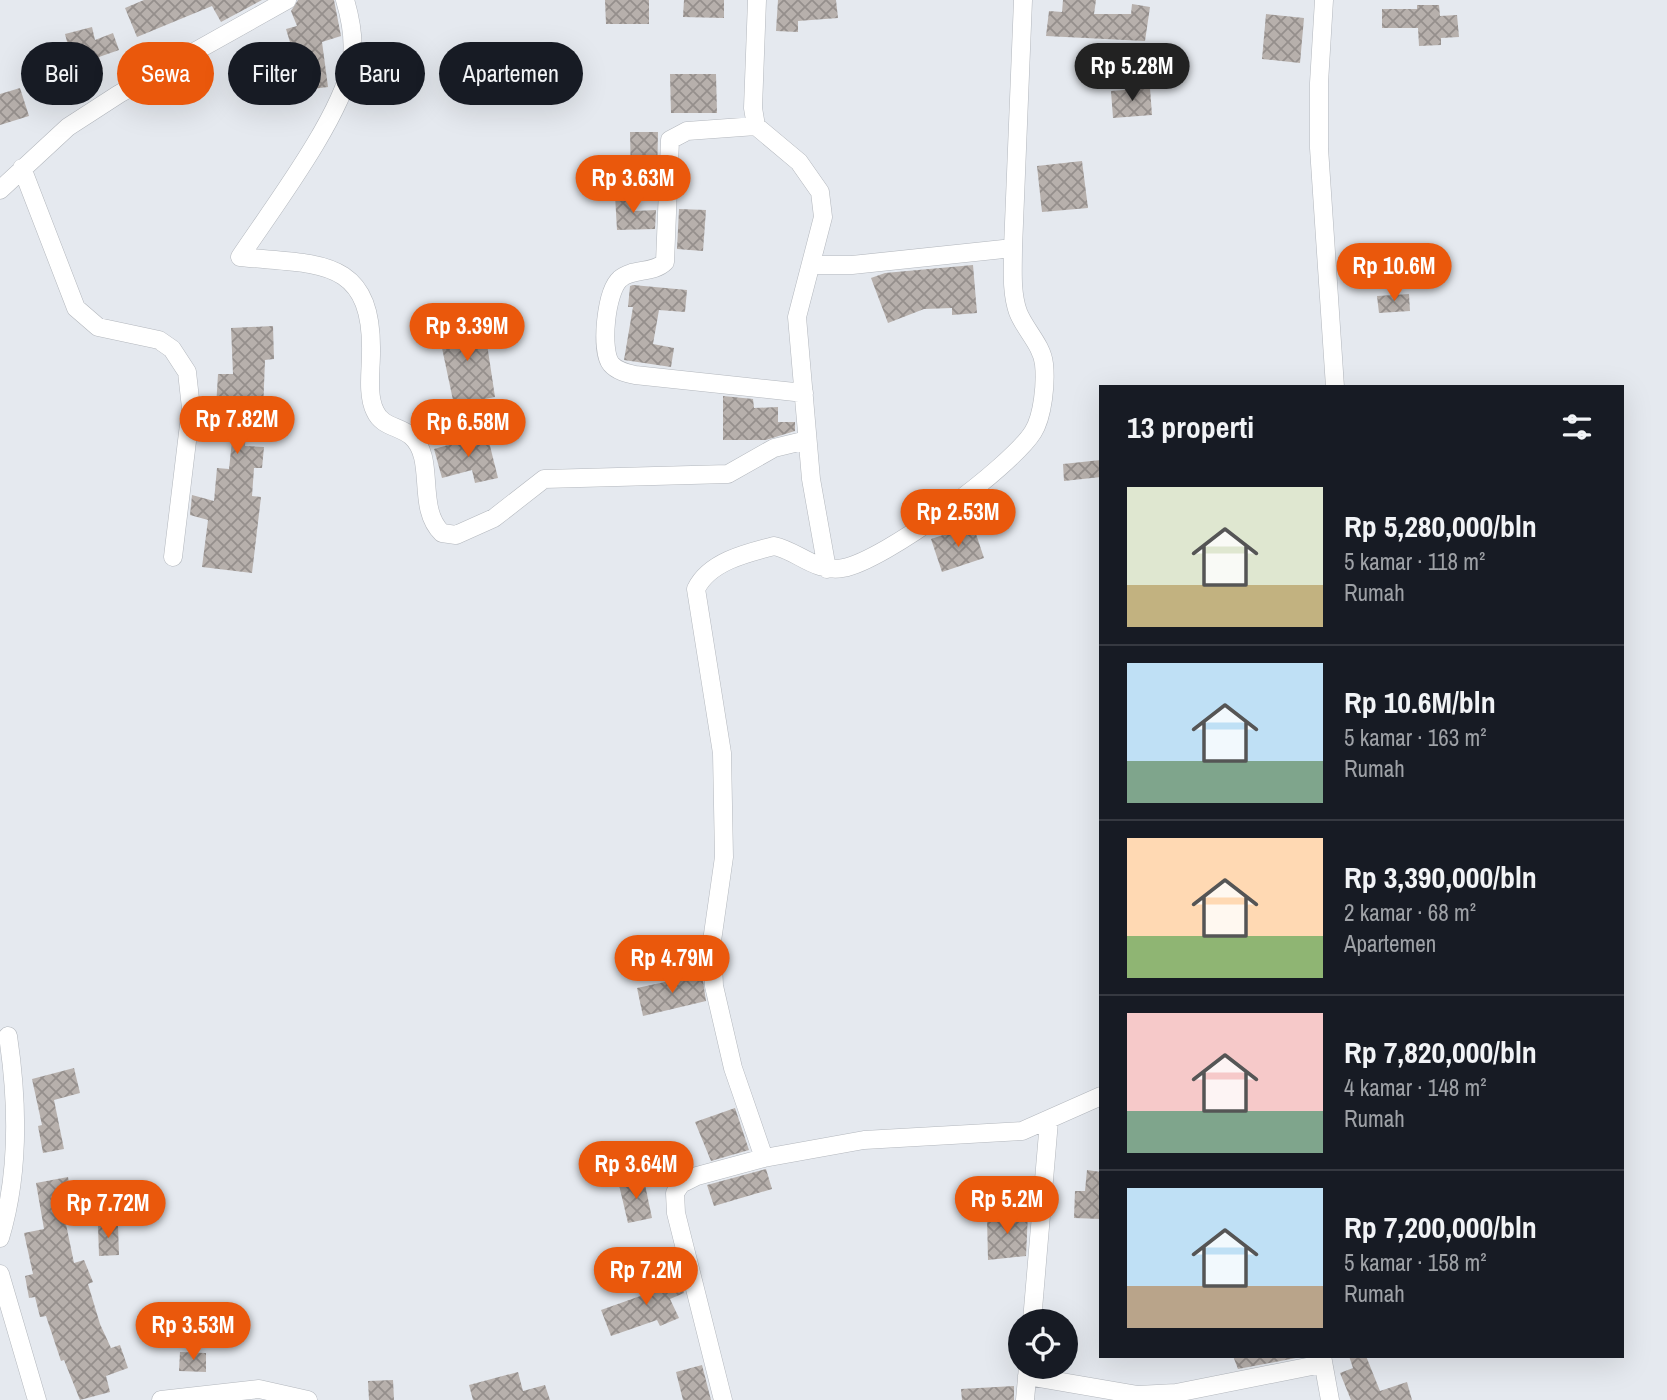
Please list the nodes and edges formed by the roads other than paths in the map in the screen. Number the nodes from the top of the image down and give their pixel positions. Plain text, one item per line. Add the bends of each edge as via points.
1 (287, 0) edge
2 (345, 0) edge
3 (757, 0) edge
4 (1023, 0) edge
5 (1324, 0) edge
6 (756, 127) junction
7 (22, 168) junction
8 (0, 190) edge
9 (1013, 248) junction
10 (812, 265) junction
11 (1335, 385) edge
12 (804, 393) junction
13 (807, 440) junction
14 (173, 556) dead end
15 (827, 569) junction
16 (8, 1036) dead end
17 (1099, 1097) edge
18 (1049, 1121) junction
19 (764, 1158) junction
20 (0, 1238) edge
21 (0, 1274) edge
22 (1033, 1309) edge
23 (1322, 1360) edge
24 (1026, 1379) edge
25 (1064, 1379) edge
26 (37, 1400) edge
27 (161, 1400) edge
28 (308, 1400) edge
29 (723, 1400) edge
30 (1025, 1400) edge
31 (1330, 1400) edge

1 - 7 street via 99,107 68,127
2 - 13 street via 351,23 351,64 336,106 240,257 338,271 358,287 372,326 375,412 387,424 412,435 417,444 432,519 442,533 456,536 494,518 544,479 727,474 774,448
3 - 6 street
4 - 9 street
5 - 11 street via 1319,148
6 - 10 street via 799,162 820,192 823,217
6 - 12 street via 687,131 670,140 665,262 628,274 614,286 604,340 606,355 612,366 635,375
7 - 8 street
7 - 14 street via 76,308 98,327 159,340 172,349 187,372 191,408
9 - 10 street
9 - 15 street via 1018,311 1044,365 1034,432 949,506 882,553 843,568
10 - 12 street via 797,317
12 - 13 street
13 - 15 street
15 - 19 street via 774,546 715,566 696,589 722,753 724,857 712,941 714,986 733,1068
16 - 20 street via 18,1105 9,1210
17 - 18 street
18 - 19 street via 1022,1131 864,1140
18 - 22 street
19 - 29 street via 688,1179 674,1202
21 - 26 street
23 - 25 street via 1177,1393 1138,1395
23 - 31 street
24 - 30 street
27 - 28 street via 259,1389

